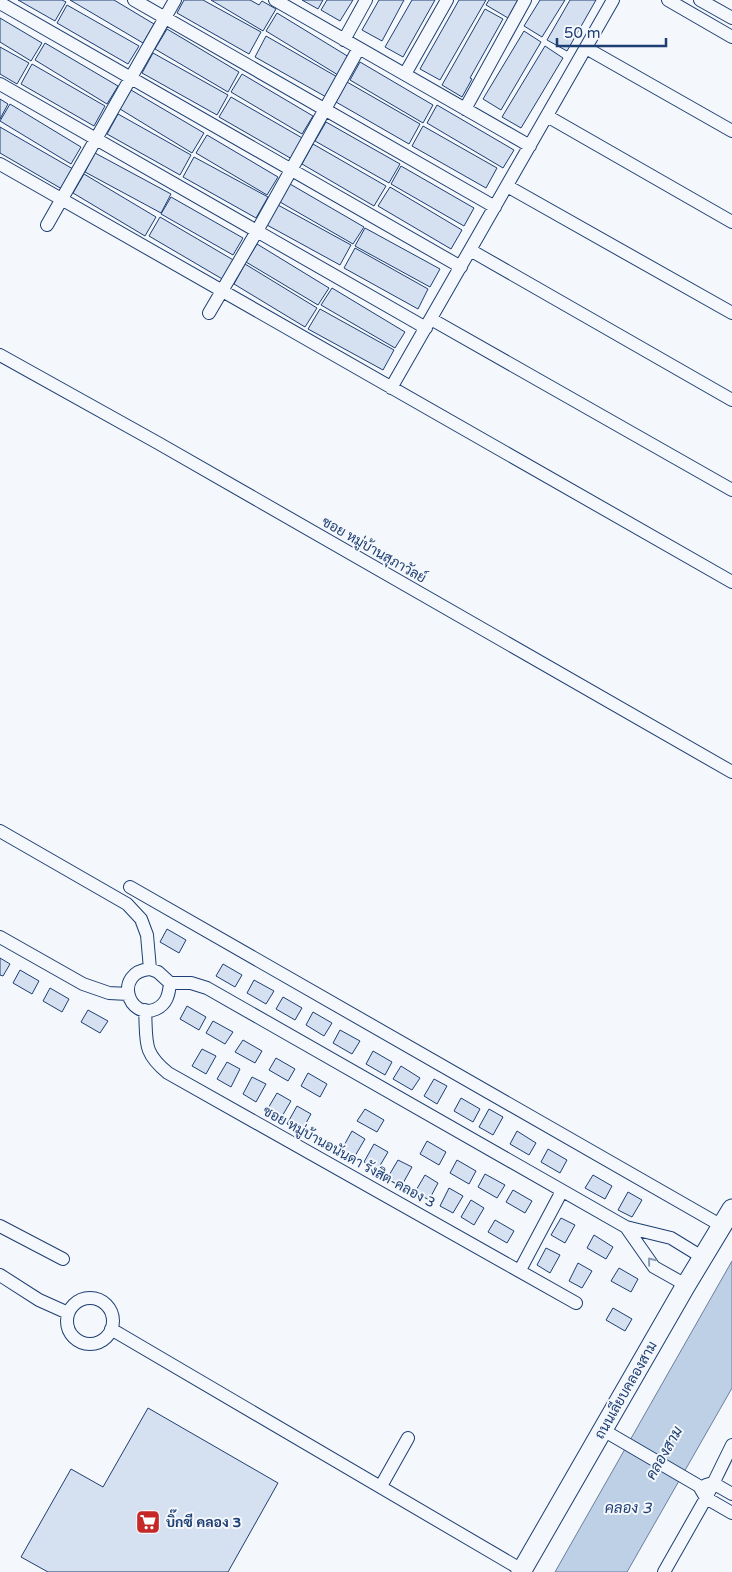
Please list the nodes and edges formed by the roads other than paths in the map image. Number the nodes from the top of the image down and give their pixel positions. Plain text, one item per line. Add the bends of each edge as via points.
1 (134, 0) edge
2 (175, 0) edge
3 (366, 0) edge
4 (448, 0) edge
5 (526, 0) edge
6 (613, 0) edge
7 (668, 0) edge
8 (700, 0) edge
9 (282, 2) edge
10 (0, 3) edge
11 (165, 18) junction
12 (732, 18) edge
13 (732, 37) edge
14 (344, 40) junction
15 (359, 48) junction
16 (586, 48) junction
17 (405, 74) junction
18 (130, 78) junction
19 (0, 84) edge
20 (325, 109) junction
21 (465, 109) junction
22 (547, 116) junction
23 (732, 130) edge
24 (96, 139) junction
25 (530, 146) junction
26 (0, 164) edge
27 (292, 170) junction
28 (507, 186) junction
29 (61, 199) junction
30 (495, 206) junction
31 (732, 222) edge
32 (47, 225) dead end
33 (257, 231) junction
34 (470, 250) junction
35 (461, 267) junction
36 (222, 291) junction
37 (209, 313) dead end
38 (732, 314) edge
39 (429, 323) junction
40 (0, 355) edge
41 (392, 388) junction
42 (732, 400) edge
43 (732, 490) edge
44 (732, 582) edge
45 (732, 772) edge
46 (0, 831) edge
47 (130, 887) dead end
48 (0, 937) edge
49 (150, 969) junction
50 (170, 983) junction
51 (128, 994) junction
52 (144, 1010) junction
53 (562, 1190) junction
54 (732, 1209) edge
55 (0, 1226) edge
56 (722, 1226) junction
57 (626, 1227) junction
58 (702, 1257) junction
59 (63, 1259) dead end
60 (520, 1270) junction
61 (0, 1275) edge
62 (686, 1286) junction
63 (576, 1303) dead end
64 (68, 1313) junction
65 (111, 1329) junction
66 (603, 1430) junction
67 (408, 1438) dead end
68 (732, 1445) edge
69 (713, 1483) junction
70 (696, 1485) junction
71 (381, 1486) junction
72 (732, 1494) edge
73 (706, 1498) junction
74 (732, 1513) edge
75 (522, 1571) edge
76 (664, 1572) edge

1 - 11 street
2 - 11 street
3 - 14 street
4 - 17 street
5 - 21 street
6 - 16 street
7 - 13 street
8 - 12 street
9 - 14 street
10 - 18 street
11 - 18 street
11 - 20 street
14 - 15 street
15 - 17 street
15 - 20 street
16 - 22 street
16 - 23 street
17 - 21 street
18 - 24 street
18 - 27 street
19 - 24 street
20 - 27 street
20 - 30 street
21 - 25 street
22 - 25 street
22 - 31 street
24 - 29 street
24 - 33 street
25 - 28 street
26 - 29 street
27 - 33 street
27 - 35 street
28 - 30 street
28 - 38 street
29 - 32 street
29 - 36 street
30 - 34 street
33 - 36 street
33 - 39 street
34 - 35 street
34 - 42 street
35 - 39 street
36 - 37 street
36 - 41 street
39 - 41 street
39 - 43 street
40 - 45 street, ซอย หมู่บ้านสุภาวัลย์
41 - 44 street
46 - 49 street via 127,904 141,919 148,935
47 - 56 street
48 - 51 street via 83,984 109,993
49 - 50 street
49 - 51 street via 130,979
50 - 52 street via 166,1002 152,1010
50 - 53 street via 190,983 207,988
51 - 52 street via 133,1004
52 - 60 street, ซอย หมู่บ้านอนันดา รังสิต-คลอง 3 via 148,1051 168,1073
53 - 57 street
53 - 60 street
54 - 56 main road, ถนนเลียบคลองสาม
55 - 59 street
56 - 58 main road, ถนนเลียบคลองสาม
57 - 58 street via 671,1238
62 -> 57 street via 654,1267
58 - 62 main road, ถนนเลียบคลองสาม
60 - 63 street, ซอย หมู่บ้านอนันดา รังสิต-คลอง 3
61 - 64 street via 37,1299
62 - 66 main road, ถนนเลียบคลองสาม
64 - 65 street via 77,1302 91,1298 98,1300 112,1315
64 - 65 street via 70,1334 82,1343 103,1340
65 - 71 street
66 - 70 street
66 - 75 main road, ถนนเลียบคลองสาม
67 - 71 street
68 - 69 street
69 - 70 street
69 - 72 street
69 - 73 street
70 - 73 street
71 - 75 street
73 - 74 street
73 - 76 street

